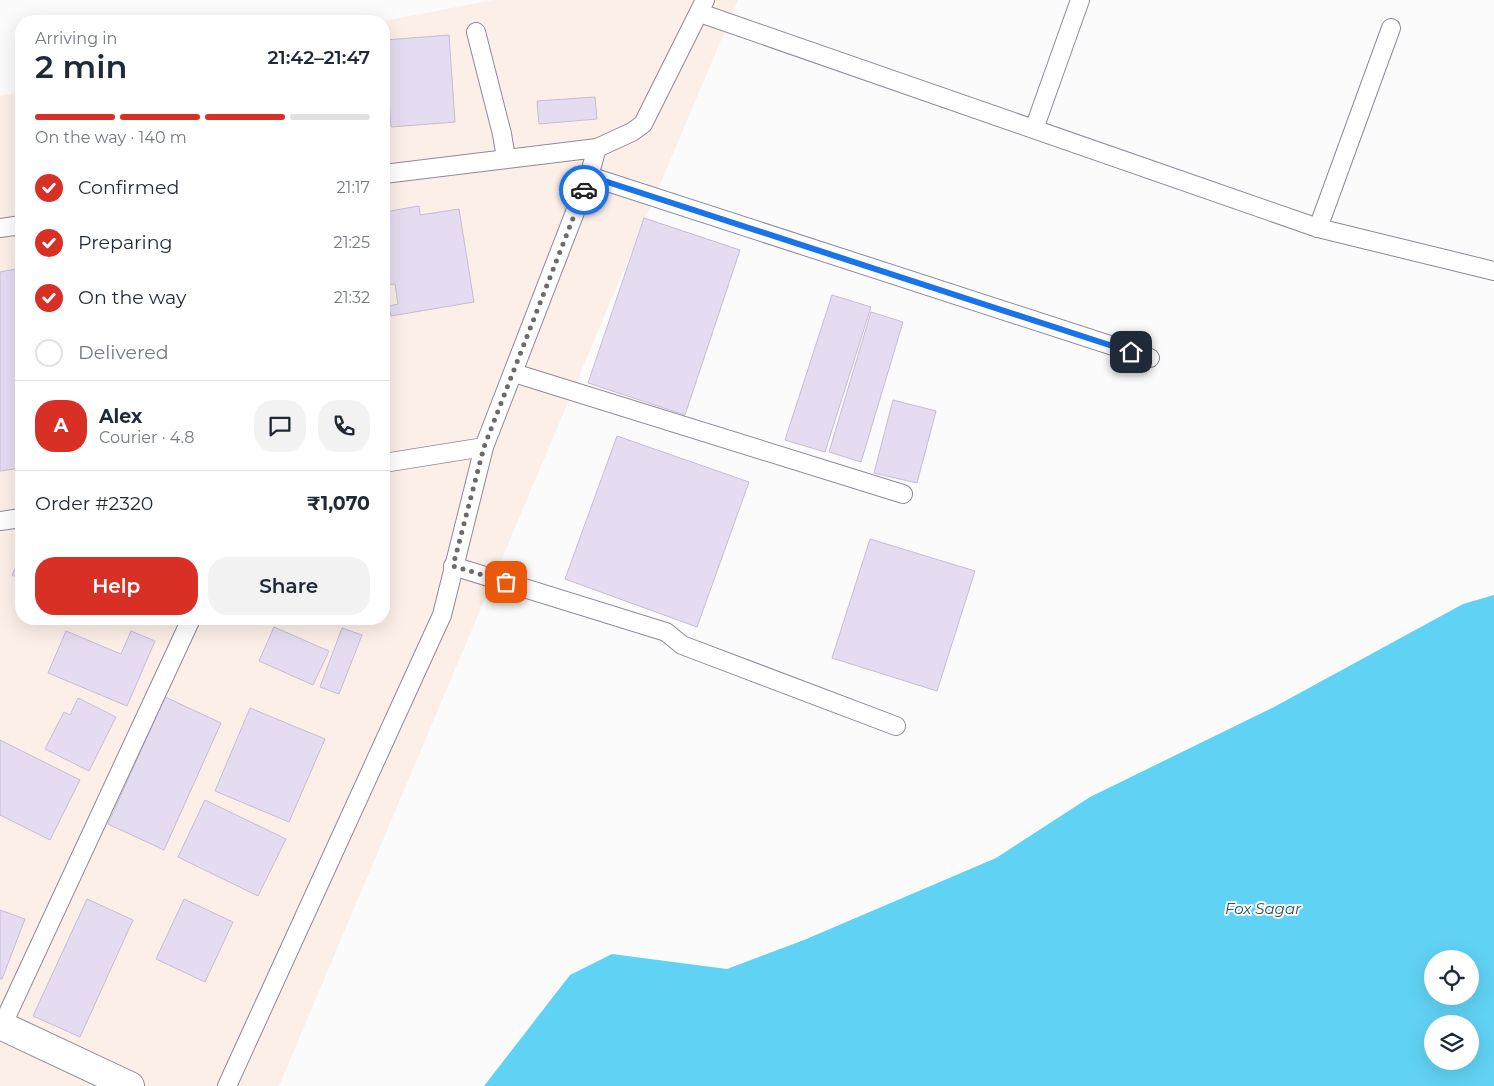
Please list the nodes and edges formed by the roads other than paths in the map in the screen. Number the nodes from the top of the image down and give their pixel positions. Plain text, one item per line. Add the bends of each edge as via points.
1 (1080, 0) edge
2 (703, 6) edge
3 (1391, 28) dead end
4 (476, 32) dead end
5 (1034, 129) junction
6 (597, 148) junction
7 (506, 158) junction
8 (390, 173) edge
9 (589, 176) junction
10 (15, 226) edge
11 (0, 228) edge
12 (1318, 228) junction
13 (1494, 271) edge
14 (1150, 358) dead end
15 (514, 373) junction
16 (484, 447) junction
17 (390, 462) edge
18 (903, 494) dead end
19 (9, 520) edge
20 (0, 537) edge
21 (453, 566) junction
22 (188, 625) edge
23 (896, 726) dead end
24 (1, 1026) edge
25 (130, 1086) edge
26 (227, 1086) edge

1 - 5 lane
2 - 5 lane
2 - 6 lane via 642,124
3 - 12 lane
4 - 7 lane
5 - 12 lane
6 - 7 lane
6 - 9 lane
7 - 8 lane
9 - 14 lane
9 - 15 lane
10 - 11 lane
12 - 13 lane
15 - 16 lane
15 - 18 lane
16 - 17 lane
16 - 21 lane
19 - 20 lane
21 - 23 lane via 666,632 682,645
21 - 26 lane via 442,615
22 - 24 lane
24 - 25 street

